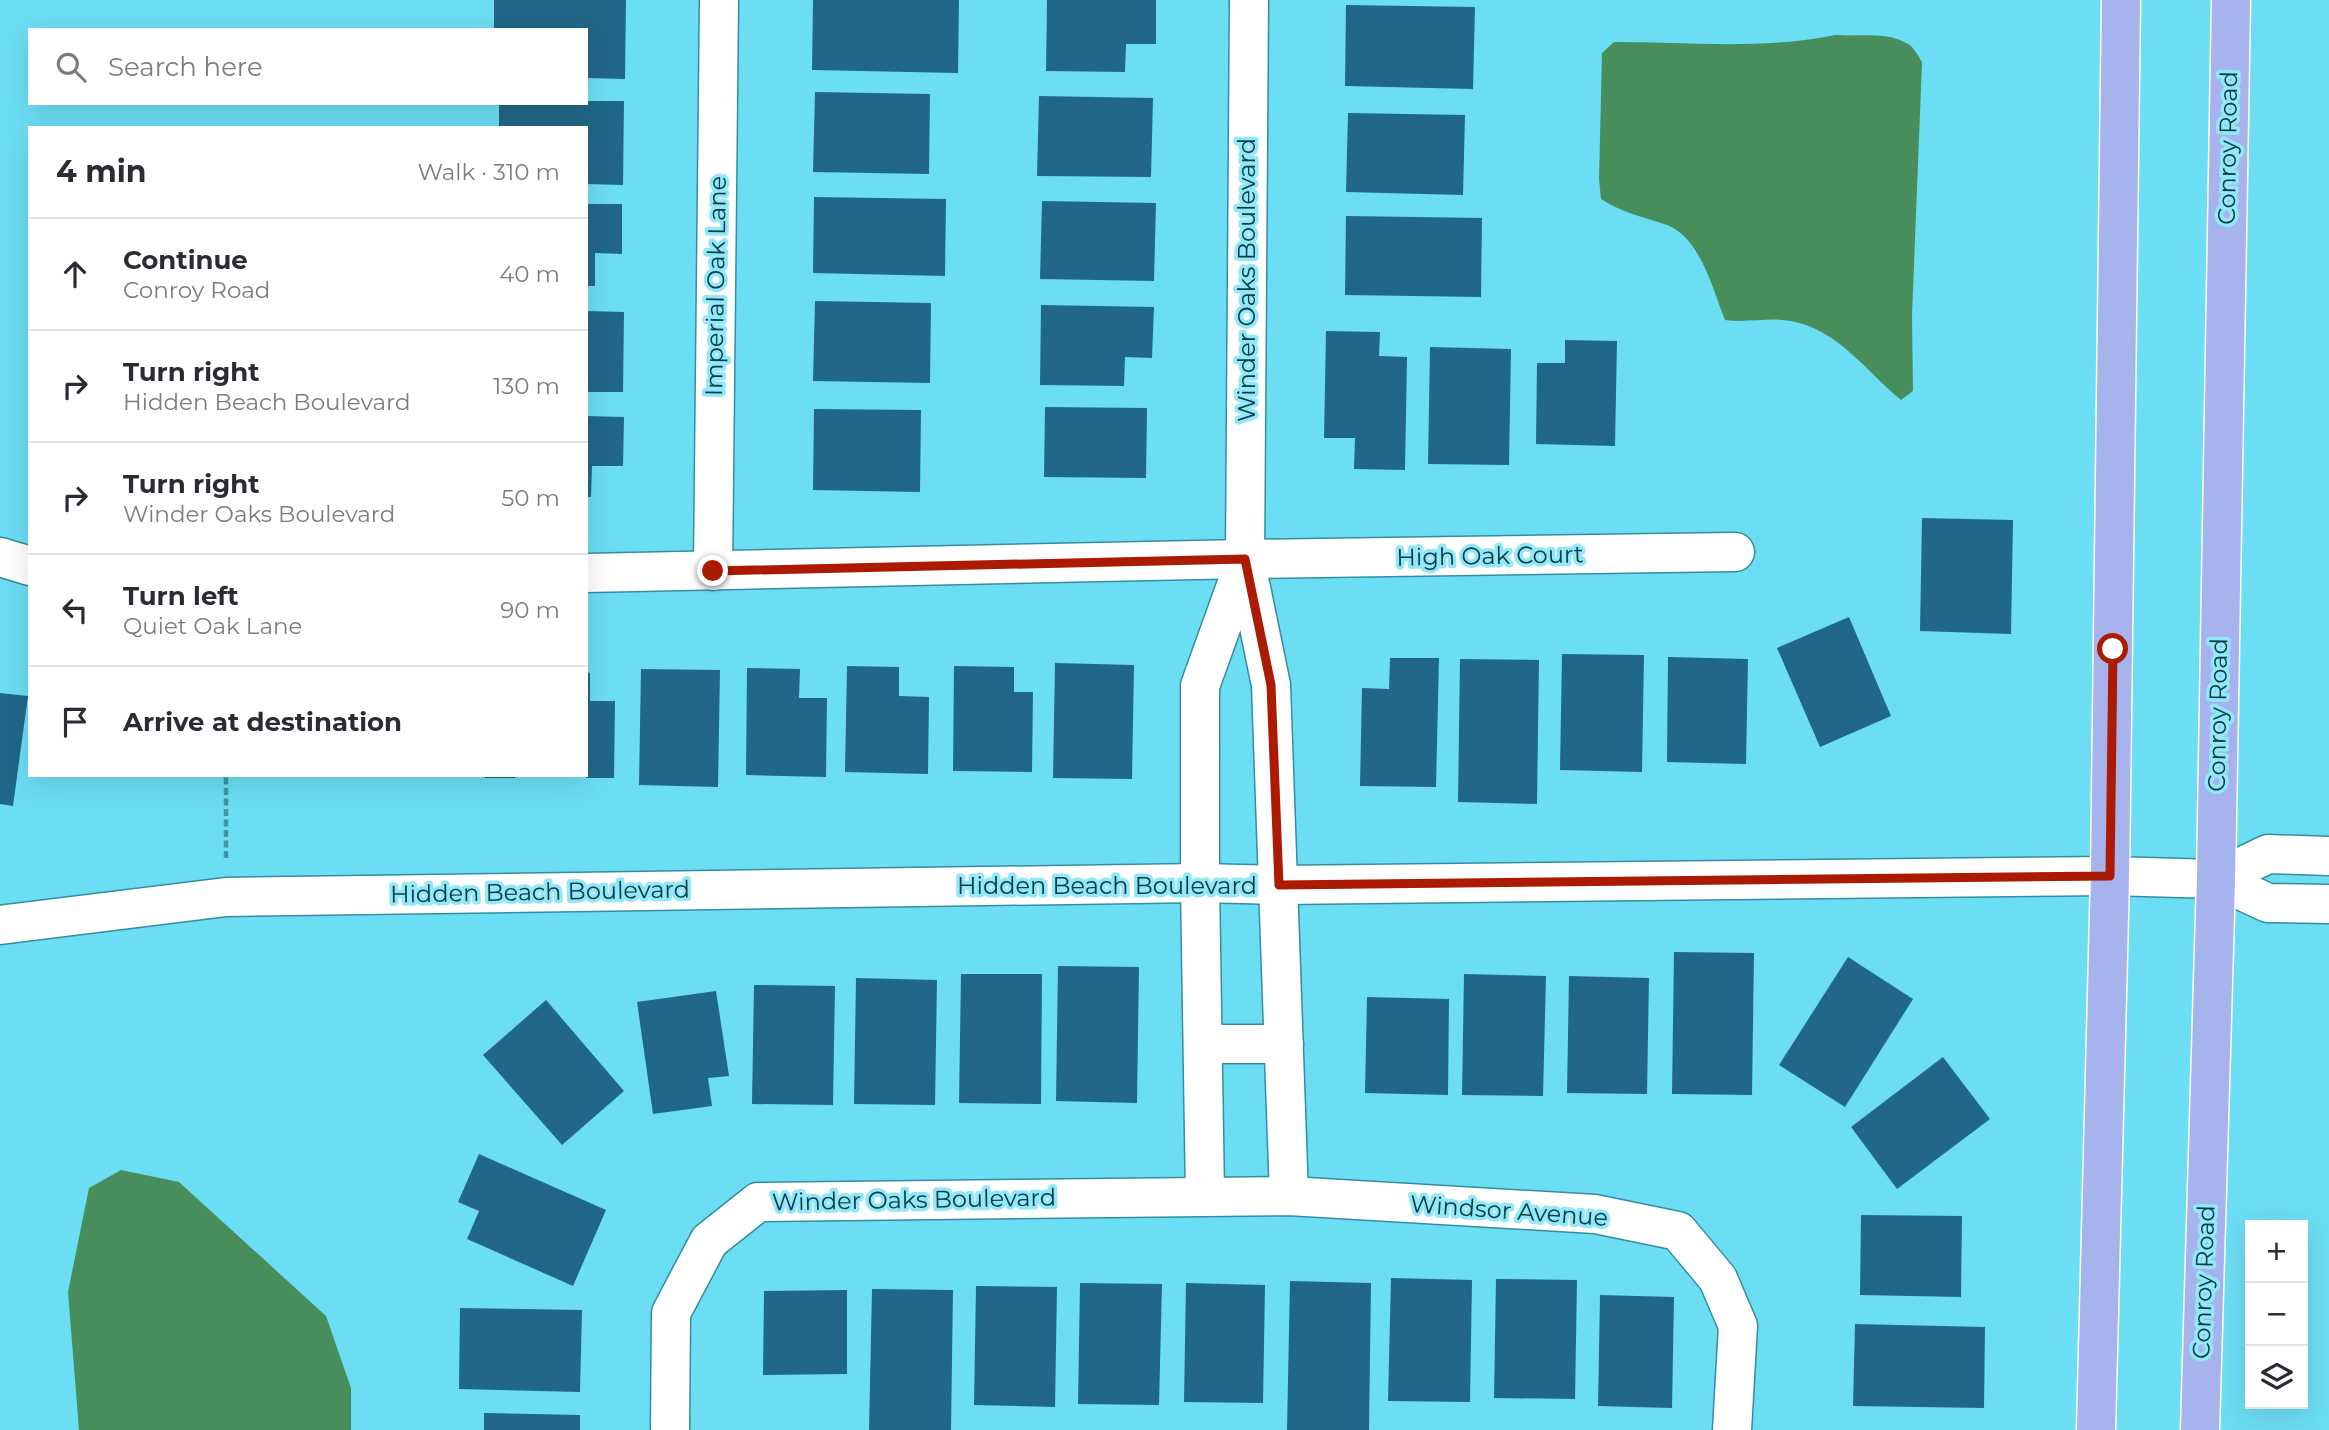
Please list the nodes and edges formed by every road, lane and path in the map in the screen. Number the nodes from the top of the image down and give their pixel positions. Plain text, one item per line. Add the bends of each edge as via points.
1 (719, 0) edge
2 (1249, 0) edge
3 (2121, 0) edge
4 (2231, 0) edge
5 (1735, 552) dead end
6 (0, 557) edge
7 (1245, 559) junction
8 (28, 565) edge
9 (713, 571) junction
10 (588, 573) edge
11 (226, 777) edge
12 (2329, 856) edge
13 (2110, 876) junction
14 (2216, 879) junction
15 (1200, 883) junction
16 (1279, 885) junction
17 (226, 897) junction
18 (2329, 904) edge
19 (0, 925) edge
20 (1203, 1044) junction
21 (1284, 1044) junction
22 (1205, 1196) junction
23 (1289, 1196) junction
24 (670, 1430) edge
25 (1732, 1430) edge
26 (2096, 1430) edge
27 (2200, 1430) edge

1 - 9 street, Imperial Oak Lane
2 - 7 street, Winder Oaks Boulevard
3 - 13 main road
4 - 14 main road, Conroy Road
5 - 7 street, High Oak Court
6 - 8 street
7 - 9 street, High Oak Court
7 - 15 street, Winder Oaks Boulevard via 1200,687
7 - 16 street, Winder Oaks Boulevard via 1271,685
9 - 10 street, High Oak Court
11 - 17 path
12 - 14 street via 2268,854
13 - 14 street, Hidden Beach Boulevard
13 - 16 street, Hidden Beach Boulevard
13 - 26 main road
14 - 18 street via 2268,903
14 - 27 main road, Conroy Road
15 - 16 street, Hidden Beach Boulevard
15 - 17 street, Hidden Beach Boulevard
15 - 20 street, Winder Oaks Boulevard
16 - 21 street, Winder Oaks Boulevard
17 - 19 street, Hidden Beach Boulevard
20 - 21 street
20 - 22 street, Winder Oaks Boulevard
21 - 23 street, Winder Oaks Boulevard
22 - 23 street, Winder Oaks Boulevard
22 - 24 street, Winder Oaks Boulevard via 758,1202 709,1241 671,1313
23 - 25 street, Windsor Avenue via 1594,1214 1678,1231 1718,1279 1738,1326

